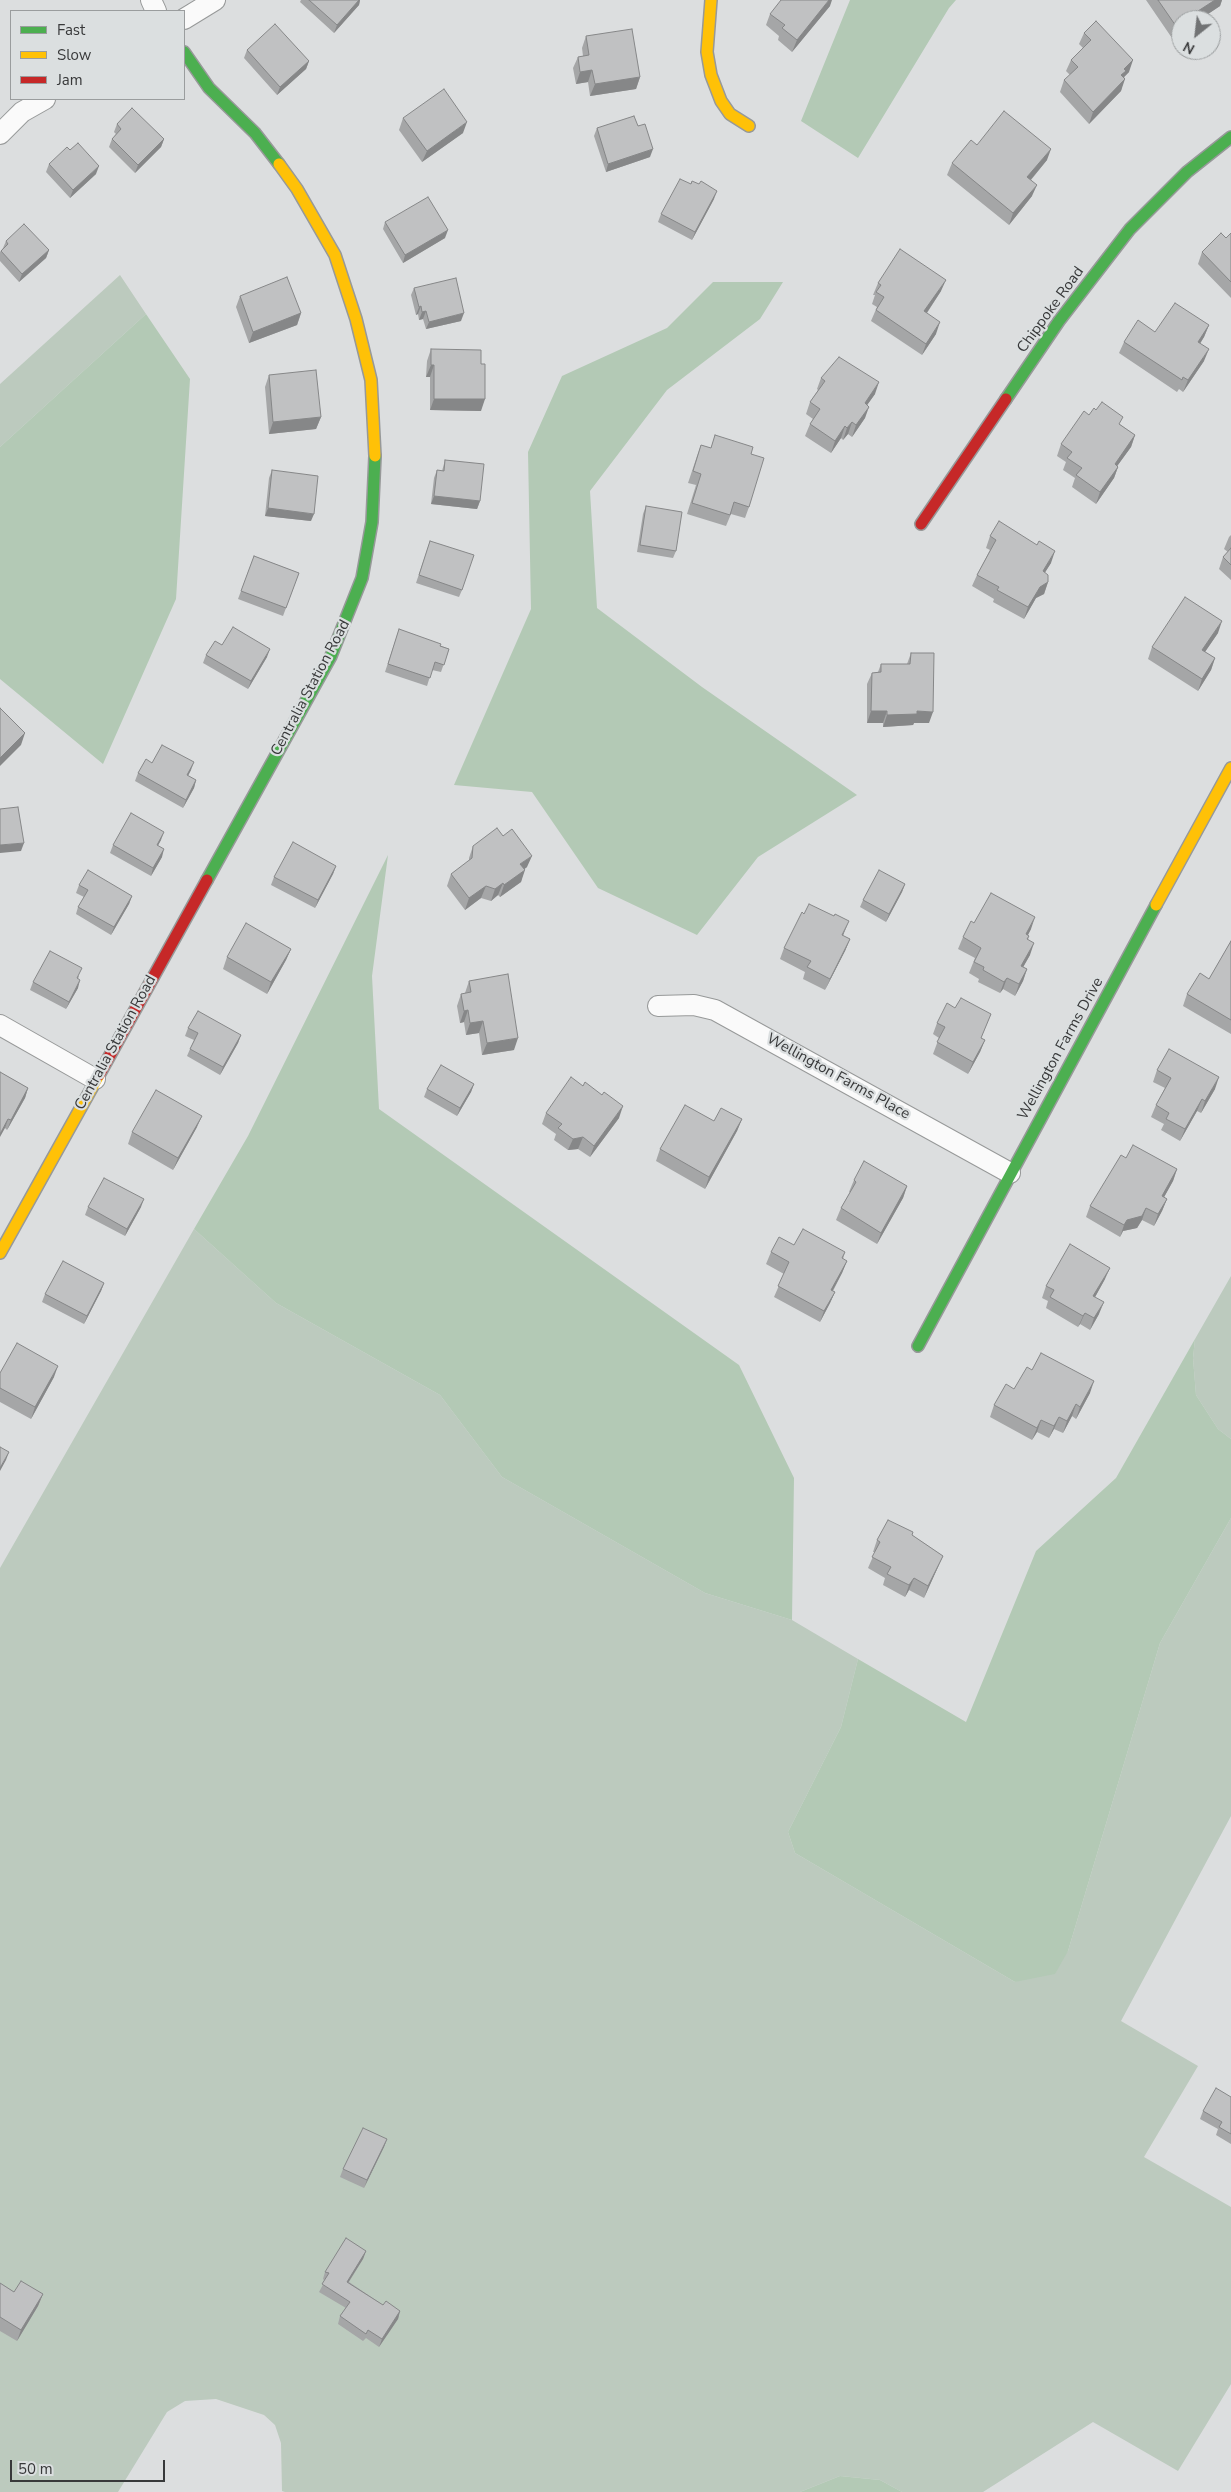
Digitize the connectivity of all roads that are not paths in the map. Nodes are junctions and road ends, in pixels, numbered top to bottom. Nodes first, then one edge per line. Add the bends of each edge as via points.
1 (216, 0) edge
2 (711, 0) edge
3 (185, 18) edge
4 (185, 53) edge
5 (43, 100) edge
6 (749, 126) dead end
7 (0, 134) edge
8 (1231, 137) edge
9 (921, 524) dead end
10 (1231, 768) edge
11 (658, 1006) dead end
12 (0, 1025) edge
13 (95, 1079) junction
14 (1010, 1172) junction
15 (0, 1253) edge
16 (918, 1346) dead end

1 - 3 street
2 - 6 street via 707,52 711,76 730,114
4 - 13 street, Centralia Station Road via 209,88 255,133 297,189 335,255 371,380 376,468 372,522 362,578 331,656
5 - 7 street via 22,112
8 - 9 street, Chippoke Road via 1187,172 1130,229 1060,321
10 - 14 street, Wellington Farms Drive
11 - 14 street, Wellington Farms Place via 694,1005 715,1010
12 - 13 street
13 - 15 street, Centralia Station Road
14 - 16 street, Wellington Farms Drive

